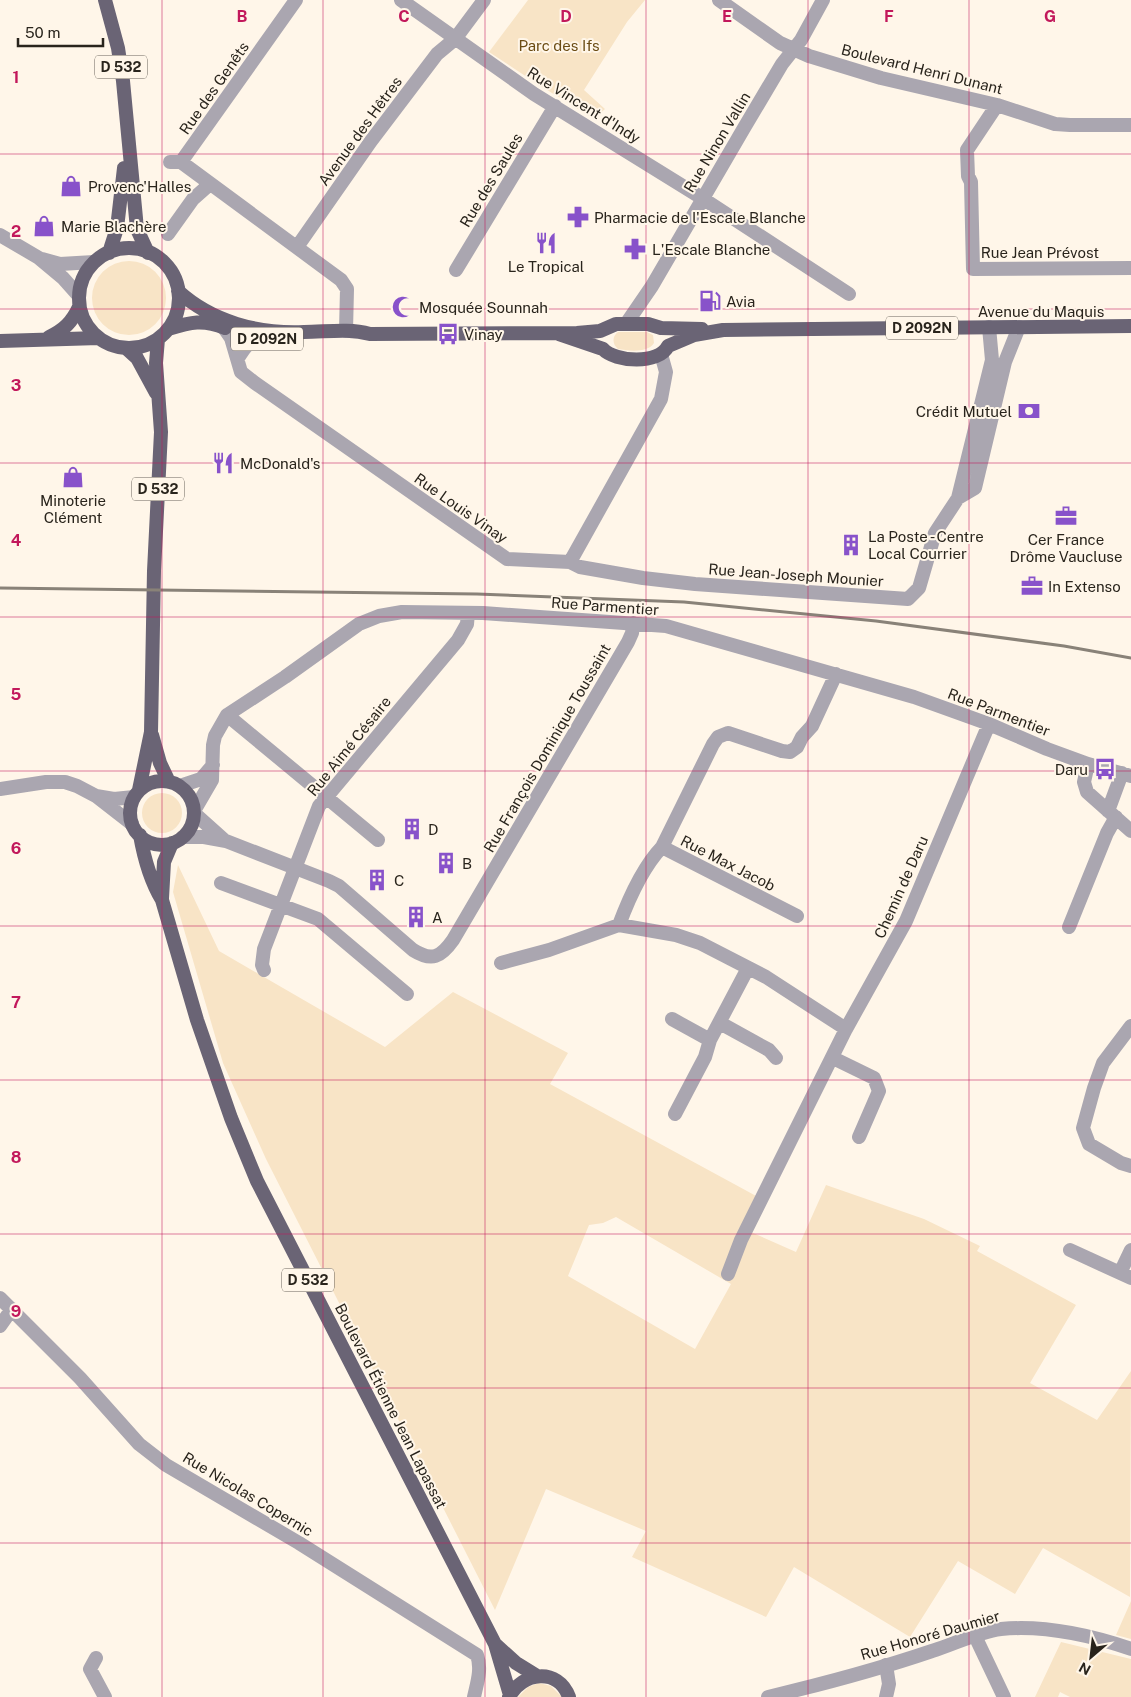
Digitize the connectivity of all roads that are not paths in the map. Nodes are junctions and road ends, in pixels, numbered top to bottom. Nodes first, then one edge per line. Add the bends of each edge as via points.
1 (105, 0) edge
2 (296, 0) edge
3 (401, 0) edge
4 (484, 0) edge
5 (719, 0) edge
6 (823, 0) edge
7 (455, 39) junction
8 (793, 50) junction
9 (997, 105) junction
10 (555, 106) junction
11 (1131, 125) edge
12 (127, 135) junction
13 (210, 184) junction
14 (702, 198) junction
15 (168, 234) dead end
16 (0, 235) edge
17 (297, 248) junction
18 (109, 253) junction
19 (148, 253) junction
20 (39, 258) junction
21 (94, 262) junction
22 (1131, 268) edge
23 (456, 270) dead end
24 (178, 291) junction
25 (849, 294) dead end
26 (79, 301) junction
27 (641, 301) junction
28 (626, 324) junction
29 (1128, 325) edge
30 (654, 326) junction
31 (989, 327) junction
32 (1019, 327) junction
33 (224, 328) junction
34 (604, 330) junction
35 (723, 330) junction
36 (346, 331) junction
37 (163, 334) junction
38 (370, 334) junction
39 (559, 334) junction
40 (99, 338) junction
41 (258, 338) junction
42 (45, 339) junction
43 (0, 341) edge
44 (126, 348) junction
45 (603, 349) junction
46 (665, 350) junction
47 (238, 358) junction
48 (998, 361) junction
49 (160, 401) junction
50 (570, 562) junction
51 (468, 613) junction
52 (633, 623) junction
53 (836, 674) junction
54 (227, 715) junction
55 (990, 724) junction
56 (151, 732) junction
57 (1088, 764) junction
58 (213, 765) junction
59 (1126, 775) edge
60 (174, 784) junction
61 (0, 789) edge
62 (137, 794) junction
63 (96, 796) junction
64 (326, 797) junction
65 (194, 812) junction
66 (1112, 814) junction
67 (136, 829) junction
68 (1131, 831) edge
69 (177, 840) junction
70 (378, 840) dead end
71 (226, 842) junction
72 (662, 847) junction
73 (296, 868) junction
74 (221, 883) dead end
75 (162, 900) junction
76 (281, 905) junction
77 (797, 916) dead end
78 (619, 925) junction
79 (1069, 927) dead end
80 (501, 963) dead end
81 (748, 968) junction
82 (264, 970) dead end
83 (408, 994) dead end
84 (672, 1018) dead end
85 (720, 1023) junction
86 (1131, 1026) edge
87 (846, 1029) junction
88 (710, 1040) junction
89 (776, 1058) dead end
90 (833, 1058) junction
91 (675, 1114) dead end
92 (859, 1137) dead end
93 (1131, 1166) edge
94 (1070, 1250) dead end
95 (1131, 1250) edge
96 (728, 1274) dead end
97 (1126, 1275) edge
98 (0, 1298) edge
99 (12, 1309) junction
100 (0, 1326) edge
101 (975, 1636) junction
102 (495, 1644) junction
103 (1131, 1650) edge
104 (96, 1658) dead end
105 (886, 1665) junction
106 (537, 1676) junction
107 (509, 1696) edge
108 (570, 1696) edge
109 (105, 1697) edge
110 (474, 1697) edge
111 (768, 1697) edge
112 (886, 1697) edge
113 (1004, 1697) edge

1 - 12 main road, D 532 via 118,48
2 - 13 street, Rue des Genêts via 175,162
3 - 7 street, Rue Vincent d'Indy
4 - 7 street, Avenue des Hêtres
5 - 8 street, Boulevard Henri Dunant
6 - 8 street, Rue Ninon Vallin
7 - 10 street, Rue Vincent d'Indy
7 - 17 street, Avenue des Hêtres via 437,54 371,141
8 - 9 street, Boulevard Henri Dunant via 881,78
8 - 14 street, Rue Ninon Vallin
9 - 11 street, Boulevard Henri Dunant via 1055,124
9 - 22 street, Rue Jean Prévost via 967,150 973,269
10 - 14 street, Rue Vincent d'Indy
10 - 23 street, Rue des Saules
12 - 18 main road, D 532 via 117,228
12 - 19 main road, D 532 via 137,229
13 - 15 street via 193,198
13 - 17 street
14 - 25 street, Rue Vincent d'Indy
14 - 27 street, Rue Ninon Vallin
16 - 20 street
17 - 36 street via 341,280 346,289
18 - 19 main road via 135,249
18 - 21 main road
19 - 24 main road via 162,260
20 - 21 street via 60,264
20 - 26 street via 63,278
21 - 26 main road via 81,284
24 - 36 main road, Avenue du Maquis / D 2092N via 219,318 258,330 300,333
24 - 37 main road via 177,311
26 - 40 main road via 83,319
26 - 42 main road via 69,324
27 - 28 street, Rue Ninon Vallin
27 - 30 street via 641,310
28 - 30 main road, Avenue du Maquis
28 - 34 main road, Avenue du Maquis via 616,324
29 - 32 main road, Avenue du Maquis / D 2092N
30 - 35 main road, Avenue du Maquis / D 2092N
30 - 46 main road via 668,338
31 - 32 main road, Avenue du Maquis / D 2092N
31 - 35 main road, Avenue du Maquis / D 2092N
31 - 48 street, Rue Jean-Joseph Mounier
32 - 48 street, Rue Jean-Joseph Mounier
33 - 37 main road, Avenue du Maquis / D 2092N via 193,322
33 - 41 main road, Avenue du Maquis / D 2092N
33 - 47 street, Rue Louis Vinay
34 - 39 main road, Avenue du Maquis / D 2092N
34 - 45 main road via 600,343
35 - 46 main road, Avenue du Maquis / D 2092N via 694,335
36 - 38 main road, Avenue du Maquis / D 2092N
37 - 44 main road via 143,346
37 - 49 main road, D 532 via 156,363
38 - 39 main road, Avenue du Maquis / D 2092N
38 - 41 main road, Avenue du Maquis / D 2092N via 358,339
39 - 45 main road, Avenue du Maquis / D 2092N
40 - 42 main road
40 - 44 main road
41 - 47 street via 248,344
42 - 43 main road
44 - 49 main road, D 532 via 137,358
45 - 46 main road, Avenue du Maquis via 617,358 650,358
46 - 50 street via 666,372 661,400
47 - 50 street, Rue Louis Vinay via 241,372 255,383 507,559
48 - 50 street, Rue Jean-Joseph Mounier via 958,498 935,533 919,588 908,598 695,584 580,567
49 - 56 main road, D 532
51 - 52 street, Rue Parmentier
51 - 54 street, Rue Parmentier via 402,612 359,624
51 - 64 street, Rue Aimé Césaire via 467,624 458,640
52 - 53 street, Rue Parmentier via 666,626
52 - 73 street, Rue François Dominique Toussaint via 628,642 442,954 421,955 339,886
53 - 55 street, Rue Parmentier
53 - 72 street, Rue Max Jacob via 812,726 790,752 728,734 718,737
54 - 58 street, Rue Parmentier via 214,736
54 - 64 street
55 - 57 street, Rue Parmentier
55 - 87 street, Chemin de Daru via 906,921
56 - 60 main road, D 532 via 160,763
56 - 62 main road, D 532
57 - 59 street, Rue Parmentier
57 - 66 street via 1084,782 1087,792
58 - 60 street via 201,779
58 - 65 street, Rue Parmentier via 212,780
59 - 66 street
60 - 62 main road via 153,782
60 - 65 main road via 187,793
61 - 63 street via 65,782
62 - 63 street via 114,799
62 - 67 main road via 130,815
63 - 67 street
64 - 70 street
64 - 73 street, Rue Aimé Césaire via 319,806
65 - 69 main road via 191,826
65 - 71 street
66 - 68 street
66 - 79 street
67 - 69 main road via 155,844
67 - 75 main road, Boulevard Étienne Jean Lapassat / D 532 via 155,889
69 - 71 street via 204,837
69 - 75 main road, Boulevard Étienne Jean Lapassat / D 532 via 164,862
71 - 73 street, Rue François Dominique Toussaint
72 - 77 street, Rue Max Jacob
72 - 78 street via 651,859
73 - 76 street, Rue Aimé Césaire
74 - 76 street
75 - 102 main road, Boulevard Étienne Jean Lapassat / D 532 via 230,1118 257,1181
76 - 82 street, Rue Aimé Césaire via 264,949
76 - 83 street via 318,919
78 - 80 street
78 - 81 street via 676,935 700,943
81 - 85 street
81 - 87 street
84 - 88 street
85 - 88 street
85 - 89 street via 769,1050
86 - 93 street via 1103,1063 1083,1128 1089,1144 1121,1164
87 - 90 street, Chemin de Daru
88 - 91 street via 705,1057
90 - 92 street via 874,1078 879,1091
90 - 96 street, Chemin de Daru via 741,1240
94 - 97 street
95 - 97 street
98 - 99 street, Rue Nicolas Copernic
99 - 100 street
99 - 110 street, Rue Nicolas Copernic via 139,1444 166,1465 299,1543 477,1655 480,1663
101 - 103 street, Rue Honoré Daumier via 1024,1628 1102,1640
101 - 105 street, Rue Honoré Daumier
101 - 113 street
102 - 106 main road, Boulevard Étienne Jean Lapassat / D 532
102 - 107 main road, Boulevard Étienne Jean Lapassat / D 532
104 - 109 street via 90,1669
105 - 111 street, Rue Honoré Daumier
105 - 112 street via 889,1684
106 - 107 main road via 516,1685
106 - 108 main road, Boulevard Étienne Jean Lapassat via 555,1680

